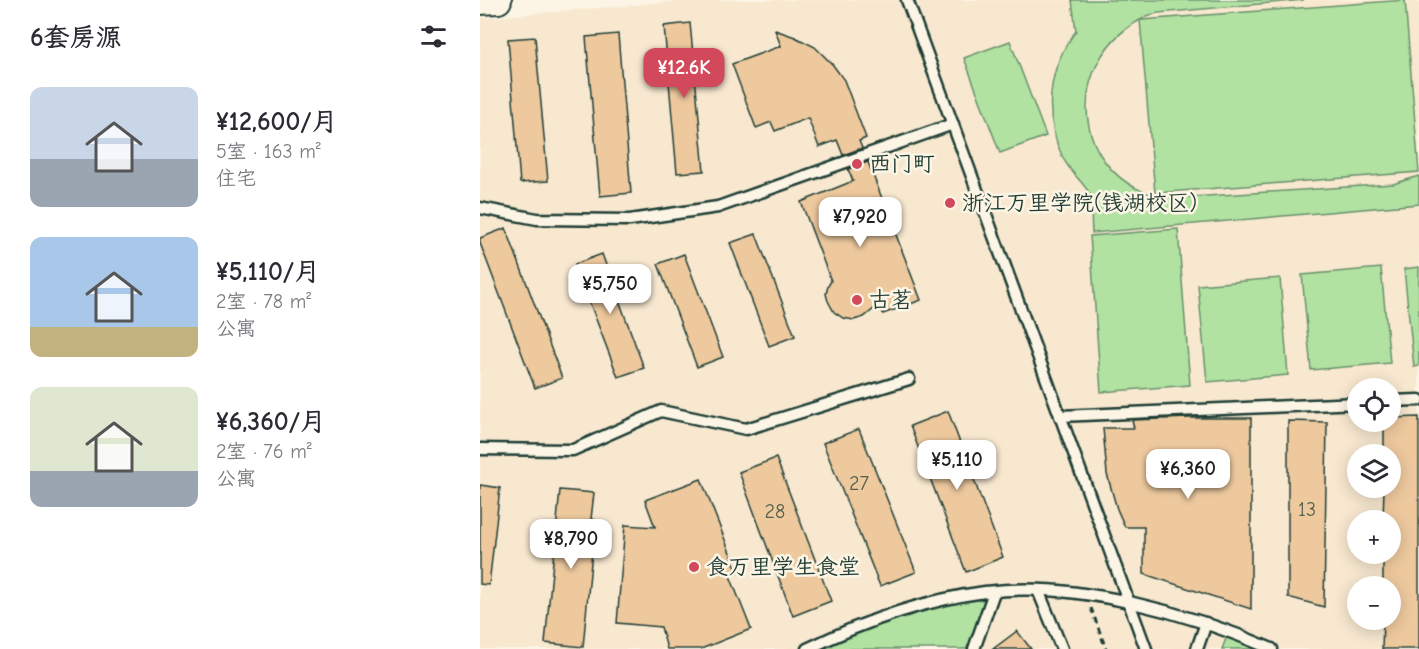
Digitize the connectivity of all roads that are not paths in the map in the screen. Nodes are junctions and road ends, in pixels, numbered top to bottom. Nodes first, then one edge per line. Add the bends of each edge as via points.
1 (498, 0) edge
2 (907, 0) edge
3 (480, 2) edge
4 (952, 124) junction
5 (480, 208) edge
6 (909, 379) dead end
7 (1419, 400) edge
8 (1401, 401) edge
9 (1347, 403) edge
10 (1060, 416) junction
11 (480, 449) edge
12 (1038, 590) junction
13 (994, 592) junction
14 (1129, 602) junction
15 (1206, 623) junction
16 (807, 649) edge
17 (975, 649) edge
18 (1062, 649) edge
19 (1146, 649) edge
20 (1197, 649) edge
21 (1272, 649) edge

1 - 3 street
2 - 4 lane
4 - 5 lane via 718,207 630,220 537,219
4 - 10 lane
6 - 11 lane via 746,429 660,411 573,450
7 - 8 lane
9 - 10 lane
10 - 14 lane
12 - 13 lane
12 - 14 lane
12 - 18 lane
13 - 16 lane via 870,621
13 - 17 lane
14 - 15 lane
14 - 19 lane
15 - 20 lane
15 - 21 lane

